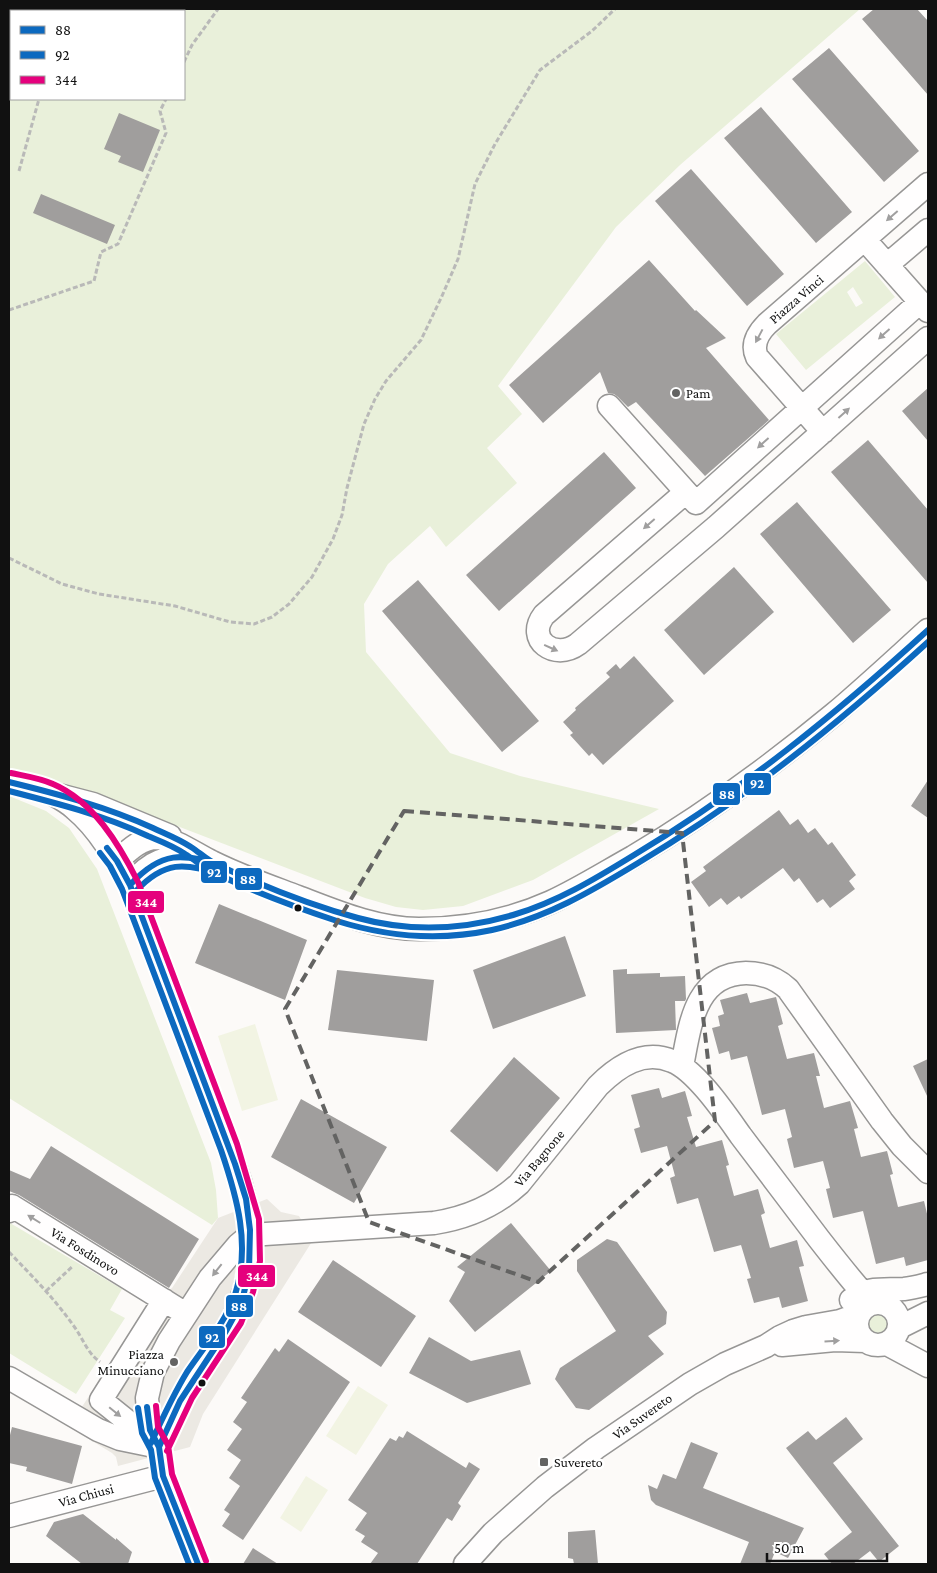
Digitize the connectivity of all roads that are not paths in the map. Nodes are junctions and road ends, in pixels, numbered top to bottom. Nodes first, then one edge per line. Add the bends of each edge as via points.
1 (928, 184) edge
2 (928, 230) edge
3 (865, 240) junction
4 (887, 265) junction
5 (924, 306) edge
6 (928, 338) edge
7 (609, 406) dead end
8 (801, 408) junction
9 (823, 432) junction
10 (691, 498) junction
11 (716, 526) junction
12 (928, 630) edge
13 (9, 782) edge
14 (49, 792) junction
15 (117, 861) junction
16 (213, 863) junction
17 (130, 885) junction
18 (682, 1066) junction
19 (928, 1172) edge
20 (9, 1211) edge
21 (250, 1235) junction
22 (928, 1284) edge
23 (862, 1292) junction
24 (164, 1300) junction
25 (928, 1300) edge
26 (886, 1304) junction
27 (928, 1313) edge
28 (186, 1314) junction
29 (859, 1314) junction
30 (884, 1338) junction
31 (766, 1346) junction
32 (928, 1354) edge
33 (928, 1366) edge
34 (153, 1372) junction
35 (9, 1378) edge
36 (184, 1394) junction
37 (159, 1447) junction
38 (163, 1476) junction
39 (9, 1516) edge
40 (198, 1564) edge
41 (464, 1564) edge

1 -> 3 street, Piazza Vinci
2 - 4 street
3 - 4 street
3 -> 8 street, Piazza Vinci via 767,324 756,338 756,357
4 - 5 street
5 -> 8 street
9 -> 6 street
7 - 10 street
8 - 9 street, Piazza Vinci
8 -> 10 street
9 - 11 street
10 - 11 street
10 -> 11 street via 544,615 538,624 538,636 544,644 558,651 574,648
12 - 16 street via 836,713 745,783 644,850 557,899 529,910 471,925 436,929 400,928 334,910
13 - 14 street
14 - 15 street via 75,809 96,831
14 - 16 street via 93,804 157,830
15 - 16 street via 142,842 156,838 177,844
15 - 17 street
16 - 17 street via 168,858 145,869
17 - 21 street via 229,1147 250,1219
18 - 19 street via 703,993 718,980 738,974 769,976 788,989 882,1121
18 - 21 street, Via Bagnone via 661,1058 643,1058 624,1064 591,1094 524,1179 484,1209 434,1223
18 - 23 street, Via Bagnone via 721,1109
24 -> 20 street, Via Fosdinovo via 12,1206
21 -> 28 street via 219,1266
21 - 36 street via 250,1267 238,1310
22 - 23 street via 908,1289 881,1288
23 - 31 street via 844,1306 808,1312 794,1318
24 - 28 street
24 -> 37 street via 101,1400
25 - 26 street
26 - 29 street via 869,1305
26 - 30 street via 897,1314
27 - 30 street, Via Suvereto
28 - 34 street
29 - 30 street via 857,1328
29 - 31 street, Via Suvereto via 793,1331
31 -> 30 street, Via Suvereto
30 - 32 street
30 - 33 street
31 - 41 street, Via Suvereto via 707,1373 596,1448 493,1533
34 - 36 street via 168,1386
34 - 37 street via 147,1409 150,1430
35 - 37 street via 83,1422 120,1438
36 - 37 street
37 - 38 street
38 - 39 street, Via Chiusi
38 - 40 street

